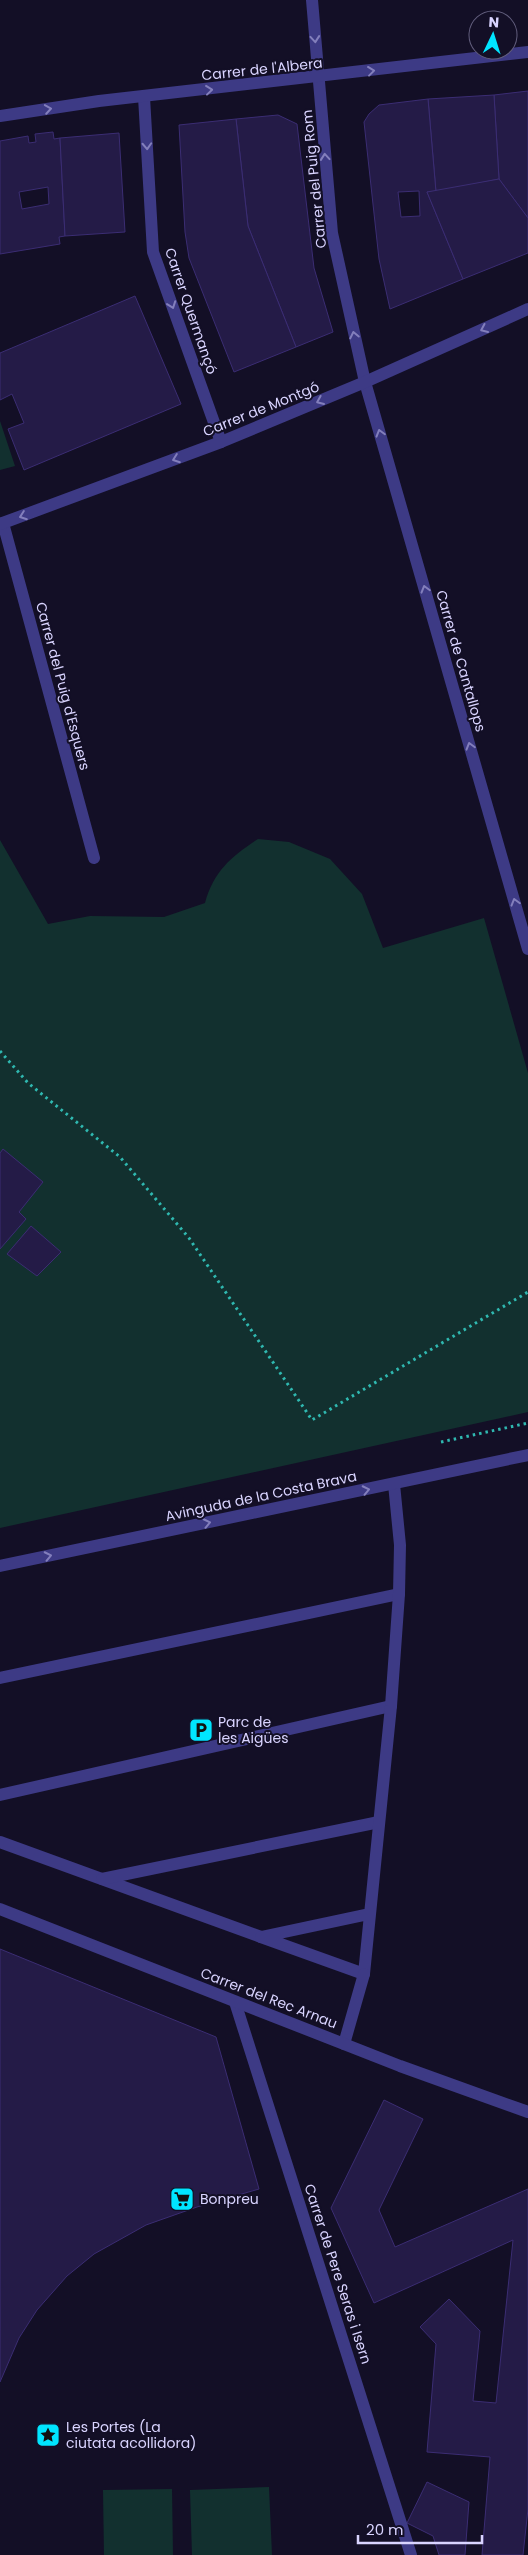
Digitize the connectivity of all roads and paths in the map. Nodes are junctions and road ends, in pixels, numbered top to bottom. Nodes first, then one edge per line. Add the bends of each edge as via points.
1 (312, 0) edge
2 (528, 52) edge
3 (319, 78) junction
4 (144, 97) junction
5 (0, 116) edge
6 (528, 309) edge
7 (365, 382) junction
8 (221, 442) junction
9 (2, 524) edge
10 (94, 858) dead end
11 (528, 948) edge
12 (0, 1051) edge
13 (528, 1292) edge
14 (528, 1455) edge
15 (394, 1484) junction
16 (0, 1566) edge
17 (398, 1594) junction
18 (0, 1678) edge
19 (391, 1706) junction
20 (0, 1795) edge
21 (379, 1822) junction
22 (0, 1842) edge
23 (102, 1879) junction
24 (0, 1909) edge
25 (369, 1914) junction
26 (261, 1937) junction
27 (364, 1974) junction
28 (235, 2002) junction
29 (344, 2044) junction
30 (528, 2112) edge
31 (412, 2555) edge

1 -> 3 street, Carrer del Puig Rom
3 -> 2 street, Carrer de l'Albera
4 -> 3 street, Carrer de l'Albera
7 -> 3 street, Carrer del Puig Rom via 332,233
5 -> 4 street, Carrer de l'Albera
4 -> 8 street, Carrer Quermançó via 153,252
6 -> 7 street, Carrer de Montgó
7 -> 8 street, Carrer de Montgó
11 -> 7 street, Carrer de Cantallops
8 -> 9 street, Carrer de Montgó
9 - 10 street, Carrer del Puig d'Esquers
12 - 13 path via 28,1083 120,1157 189,1238 312,1420
14 - 15 street, Avinguda de la Costa Brava
16 -> 15 street, Avinguda de la Costa Brava
15 - 17 street via 400,1545
17 - 18 street
17 - 19 street
19 - 20 street
19 - 21 street
21 - 23 street
21 - 25 street
22 - 23 street
23 - 26 street
24 - 28 street, Carrer del Rec Arnau
25 - 26 street
25 - 27 street
26 - 27 street
27 - 29 street
28 - 29 street, Carrer del Rec Arnau
28 - 31 street, Carrer de Pere Seras i Isern
29 - 30 street, Carrer del Rec Arnau

